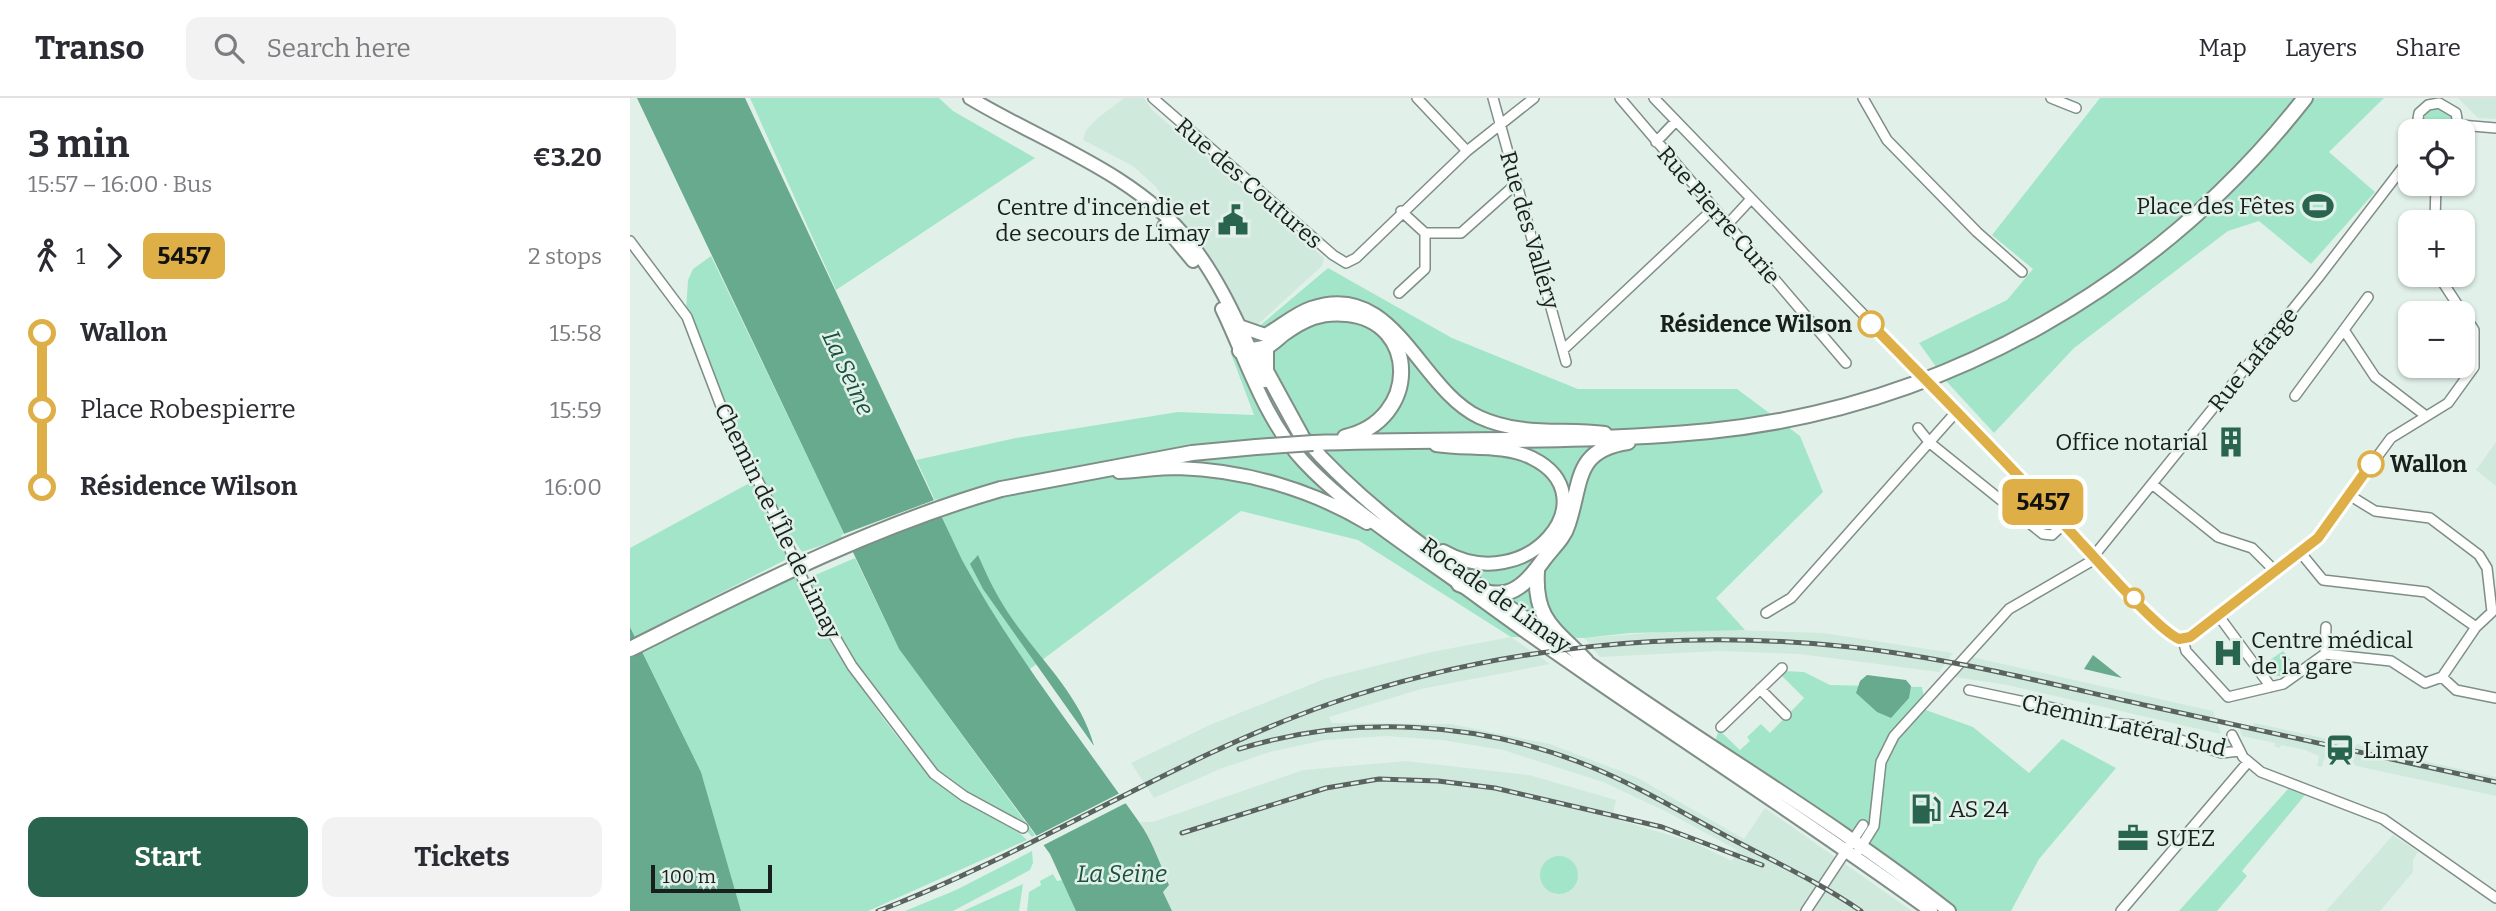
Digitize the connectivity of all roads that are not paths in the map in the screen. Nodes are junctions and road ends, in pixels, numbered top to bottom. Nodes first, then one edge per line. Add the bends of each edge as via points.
1 (970, 98) edge
2 (1153, 98) edge
3 (1417, 98) edge
4 (1493, 98) edge
5 (1534, 98) edge
6 (1620, 98) edge
7 (1654, 98) edge
8 (1863, 98) edge
9 (2051, 98) edge
10 (2305, 98) edge
11 (2440, 100) edge
12 (2076, 108) dead end
13 (2418, 119) edge
14 (2457, 119) edge
15 (1676, 121) junction
16 (1501, 127) junction
17 (2475, 128) edge
18 (2496, 128) edge
19 (1656, 142) junction
20 (1467, 152) junction
21 (2398, 173) edge
22 (1517, 183) junction
23 (1134, 192) junction
24 (1751, 200) junction
25 (1713, 209) junction
26 (1401, 211) junction
27 (1727, 225) junction
28 (1424, 233) junction
29 (630, 241) edge
30 (2022, 272) dead end
31 (2446, 287) edge
32 (1399, 293) dead end
33 (2368, 297) dead end
34 (1239, 326) junction
35 (2344, 330) junction
36 (1266, 341) junction
37 (1564, 349) junction
38 (1245, 351) junction
39 (1566, 362) dead end
40 (1846, 363) dead end
41 (1918, 371) dead end
42 (1936, 390) dead end
43 (2295, 396) dead end
44 (1957, 411) junction
45 (2426, 416) junction
46 (1918, 428) dead end
47 (1677, 434) junction
48 (1619, 435) junction
49 (1311, 440) junction
50 (1416, 443) junction
51 (1930, 443) junction
52 (1071, 474) junction
53 (2152, 484) junction
54 (2349, 495) junction
55 (1389, 518) junction
56 (2064, 524) junction
57 (2300, 552) junction
58 (2095, 559) junction
59 (1436, 566) junction
60 (1536, 570) junction
61 (2275, 571) junction
62 (1459, 584) junction
63 (1495, 596) junction
64 (2494, 612) edge
65 (1766, 613) dead end
66 (2218, 615) junction
67 (2326, 627) dead end
68 (2476, 627) junction
69 (2183, 639) junction
70 (630, 649) edge
71 (2325, 654) junction
72 (1586, 661) junction
73 (1782, 668) dead end
74 (2442, 677) junction
75 (2271, 687) junction
76 (1760, 689) junction
77 (1969, 690) dead end
78 (2496, 698) edge
79 (1786, 715) dead end
80 (1721, 727) dead end
81 (2232, 735) dead end
82 (2239, 751) junction
83 (2248, 762) junction
84 (1874, 818) junction
85 (1863, 825) junction
86 (1023, 828) dead end
87 (1838, 832) junction
88 (1854, 849) junction
89 (2496, 898) edge
90 (1806, 911) edge
91 (1931, 911) edge
92 (1949, 911) edge
93 (2121, 911) edge

1 - 23 main road, Rocade de Limay via 1105,171
2 - 26 street, Rue des Coutures via 1333,255 1348,262
3 - 20 street
4 - 16 street, Rue des Valléry
5 - 16 street
6 - 19 street, Rue Pierre Curie
7 - 15 street
8 - 30 street via 1886,140
9 - 12 street
10 - 47 main road via 2266,148 2200,214 2120,277 2034,332 1949,372 1832,410
11 - 13 street via 2428,105
11 - 14 street
15 - 19 street
15 - 24 street
16 - 20 street
16 - 22 street, Rue des Valléry
17 - 18 street
19 - 25 street, Rue Pierre Curie
20 - 26 street
21 - 53 street, Rue Lafarge
22 - 28 street via 1461,233
22 - 37 street, Rue des Valléry
23 - 34 main road, Rocade de Limay via 1187,238
23 - 38 main road, Rocade de Limay via 1208,280
24 - 27 street
24 - 41 street
25 - 27 street, Rue Pierre Curie
25 - 37 street
26 - 28 street
27 - 40 street, Rue Pierre Curie
28 - 32 street via 1425,269
29 - 86 street, Chemin de l'Île de Limay via 687,317 727,422 808,591 852,666 934,774
31 - 45 street via 2474,330 2474,367 2448,403
33 - 35 street
34 - 36 main road
34 - 38 main road, Rocade de Limay
35 - 43 street
35 - 45 street via 2375,377
36 - 38 main road
36 - 48 main road via 1307,309 1326,304 1358,307 1384,320 1446,394 1478,416 1512,429
36 - 49 main road via 1266,371
36 - 49 main road via 1313,315 1330,313 1367,318 1392,342 1401,379 1394,405 1382,420 1362,433
37 - 39 street, Rue des Valléry
38 - 49 main road, Rocade de Limay via 1271,392
38 - 59 main road, Rocade de Limay via 1286,437 1304,461
42 - 44 street
44 - 51 street
44 - 56 street
45 - 54 street via 2391,438
46 - 51 street
47 - 48 main road
47 - 60 main road via 1612,444 1590,458 1580,473 1564,534
48 - 50 main road
49 - 50 main road
49 - 52 main road, bridge via 1192,453
49 - 55 main road, Rocade de Limay via 1348,484
50 - 55 main road via 1494,449 1532,458 1547,469 1559,488 1559,522 1535,551 1500,562 1480,562 1456,558
51 - 56 street via 2043,534 2052,534
51 - 65 street via 1791,598
52 - 59 main road via 1178,468 1270,482 1337,506
52 - 70 main road, bridge via 1001,489 847,542
53 - 58 street, Rue Lafarge
53 - 61 street via 2218,537 2252,548
54 - 57 street via 2321,535
54 - 64 street via 2375,511 2430,519 2479,555 2487,568
55 - 63 main road, Rocade de Limay
56 - 58 street
57 - 61 street
57 - 68 street via 2323,580 2426,592
58 - 69 street via 2165,629
58 - 84 street via 2009,609 1895,736 1881,762
59 - 62 main road, Rocade de Limay
60 - 63 main road via 1518,589
60 - 72 main road via 1539,610
61 - 66 street
62 - 63 main road
62 - 88 main road, Rocade de Limay via 1685,743
63 - 72 main road, Rocade de Limay
64 - 68 street
66 - 69 street
66 - 75 street
67 - 71 street
68 - 74 street
69 - 75 street via 2186,651 2222,694 2232,698
71 - 74 street via 2391,661 2425,683
71 - 75 street via 2293,678
72 - 87 main road, Rocade de Limay
73 - 76 street
74 - 78 street via 2456,690
76 - 79 street
76 - 80 street
77 - 82 street, Chemin Latéral Sud via 2100,722 2133,725 2221,753
81 - 82 street
82 - 83 street
83 - 89 street via 2269,776 2383,819
83 - 93 street
84 - 85 street
84 - 88 street via 1874,826
85 - 87 street
85 - 88 street
87 - 88 main road, Rocade de Limay
88 - 90 street
88 - 91 main road, Rocade de Limay
88 - 92 main road, Rocade de Limay

